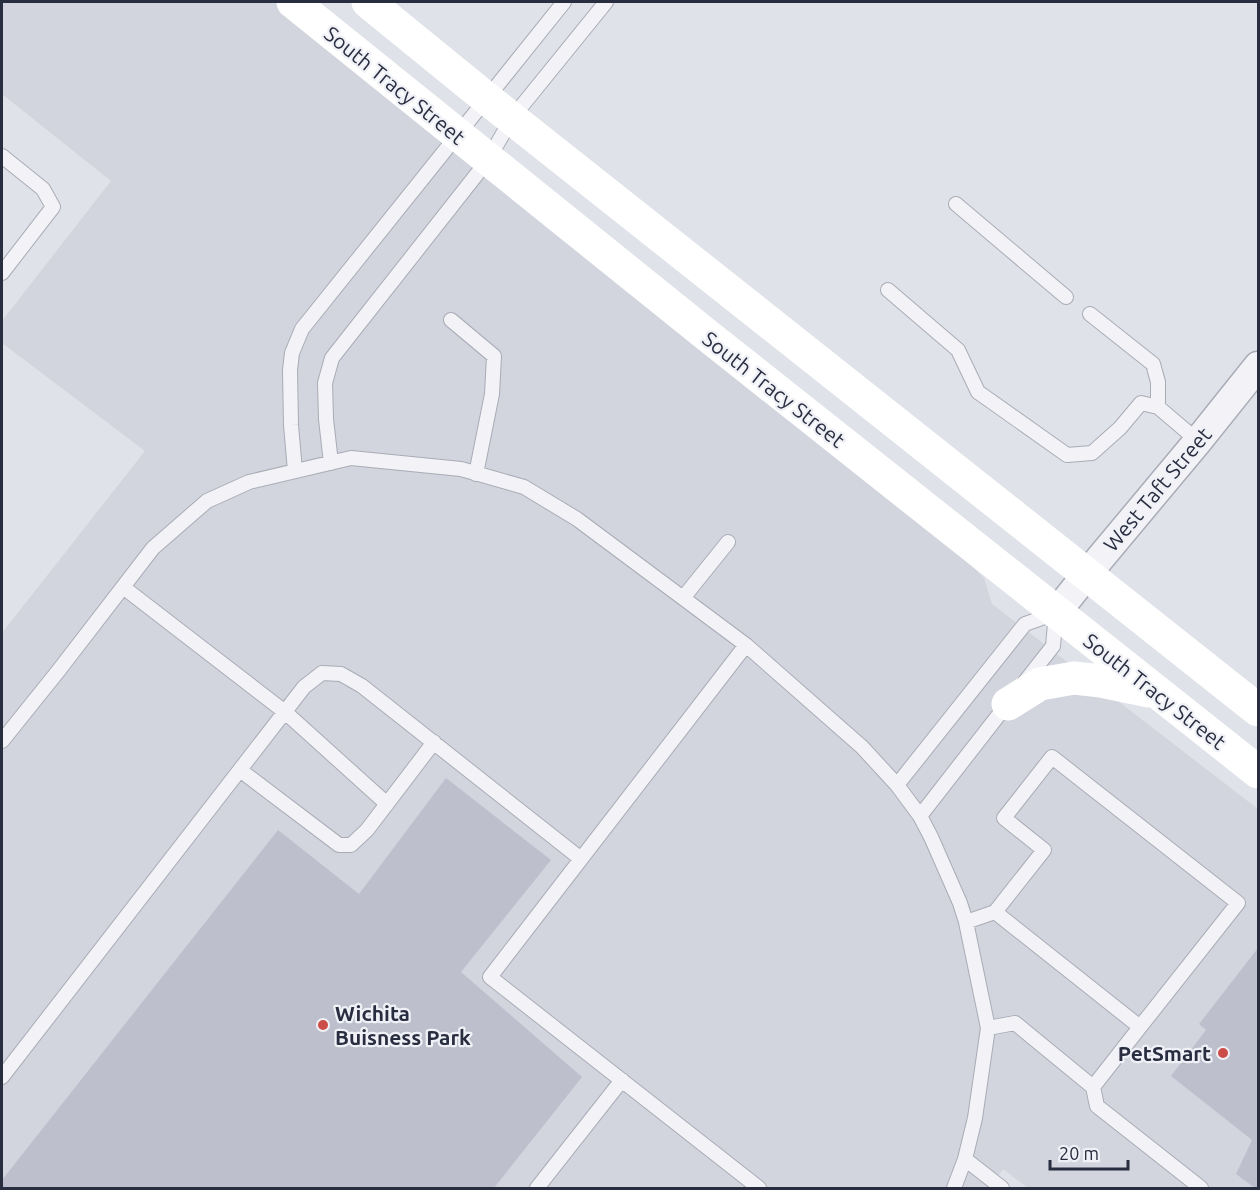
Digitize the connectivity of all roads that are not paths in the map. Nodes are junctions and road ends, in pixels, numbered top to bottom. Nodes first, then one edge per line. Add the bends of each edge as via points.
1 (293, 2) edge
2 (368, 2) edge
3 (564, 2) edge
4 (606, 2) edge
5 (486, 99) junction
6 (512, 118) junction
7 (457, 135) junction
8 (2, 156) edge
9 (488, 160) junction
10 (956, 204) dead end
11 (2, 273) edge
12 (888, 290) dead end
13 (1066, 297) dead end
14 (1090, 314) dead end
15 (451, 320) dead end
16 (1258, 366) edge
17 (1158, 407) junction
18 (1198, 441) junction
19 (331, 463) junction
20 (295, 471) junction
21 (476, 474) junction
22 (728, 542) dead end
23 (1087, 574) junction
24 (123, 587) junction
25 (683, 598) junction
26 (1056, 613) junction
27 (746, 645) junction
28 (1157, 693) junction
29 (1008, 704) junction
30 (1258, 710) edge
31 (285, 712) junction
32 (2, 741) edge
33 (434, 742) junction
34 (240, 770) junction
35 (1258, 772) edge
36 (897, 785) junction
37 (387, 804) junction
38 (920, 816) junction
39 (581, 858) junction
40 (995, 912) junction
41 (966, 922) junction
42 (1140, 1027) junction
43 (988, 1028) junction
44 (2, 1077) edge
45 (622, 1080) junction
46 (1093, 1087) junction
47 (965, 1159) junction
48 (537, 1188) edge
49 (759, 1188) edge
50 (954, 1188) edge
51 (1002, 1188) edge
52 (1200, 1188) edge

1 - 7 street, South Tracy Street
2 - 5 street
3 - 5 lane
4 - 6 lane
5 - 6 street
5 - 7 lane
6 - 9 lane
6 - 23 street
7 - 9 street, South Tracy Street
7 - 20 lane via 302,329 290,370
8 - 11 lane via 43,189 53,207
9 - 19 lane via 332,358 325,384
9 - 26 street, South Tracy Street
10 - 13 lane
12 - 17 lane via 958,350 978,392 1067,455 1092,453 1141,403
14 - 17 lane via 1153,364
15 - 21 lane via 494,356 492,394
16 - 18 street, West Taft Street
17 - 18 lane
18 - 23 street, West Taft Street
19 - 20 lane
19 - 21 lane via 351,458 461,469
20 - 24 lane via 249,482 207,501 153,548
21 - 25 lane via 533,492 577,519
22 - 25 lane
23 - 26 street, West Taft Street
23 - 30 street
24 - 31 lane
24 - 32 lane
25 - 27 lane
26 - 28 street, South Tracy Street
26 - 29 lane via 1053,646
26 - 36 lane via 1025,624
27 - 36 lane via 862,747
27 - 39 lane
28 - 29 street via 1074,678 1040,684
28 - 35 street, South Tracy Street
29 - 38 lane
31 - 33 lane via 304,687 322,673 341,674 363,686
31 - 34 lane
31 - 37 lane
33 - 37 lane
33 - 39 lane
34 - 37 lane via 339,845 351,845
34 - 44 lane
36 - 38 lane
38 - 41 lane
39 - 45 lane via 490,977
40 - 41 lane
40 - 42 lane
40 - 42 lane via 1044,850 1004,818 1052,757 1238,903
41 - 43 lane
42 - 46 lane
43 - 46 lane via 1015,1023
43 - 47 lane
45 - 48 lane
45 - 49 lane
46 - 52 lane via 1097,1106
47 - 50 lane
47 - 51 lane

